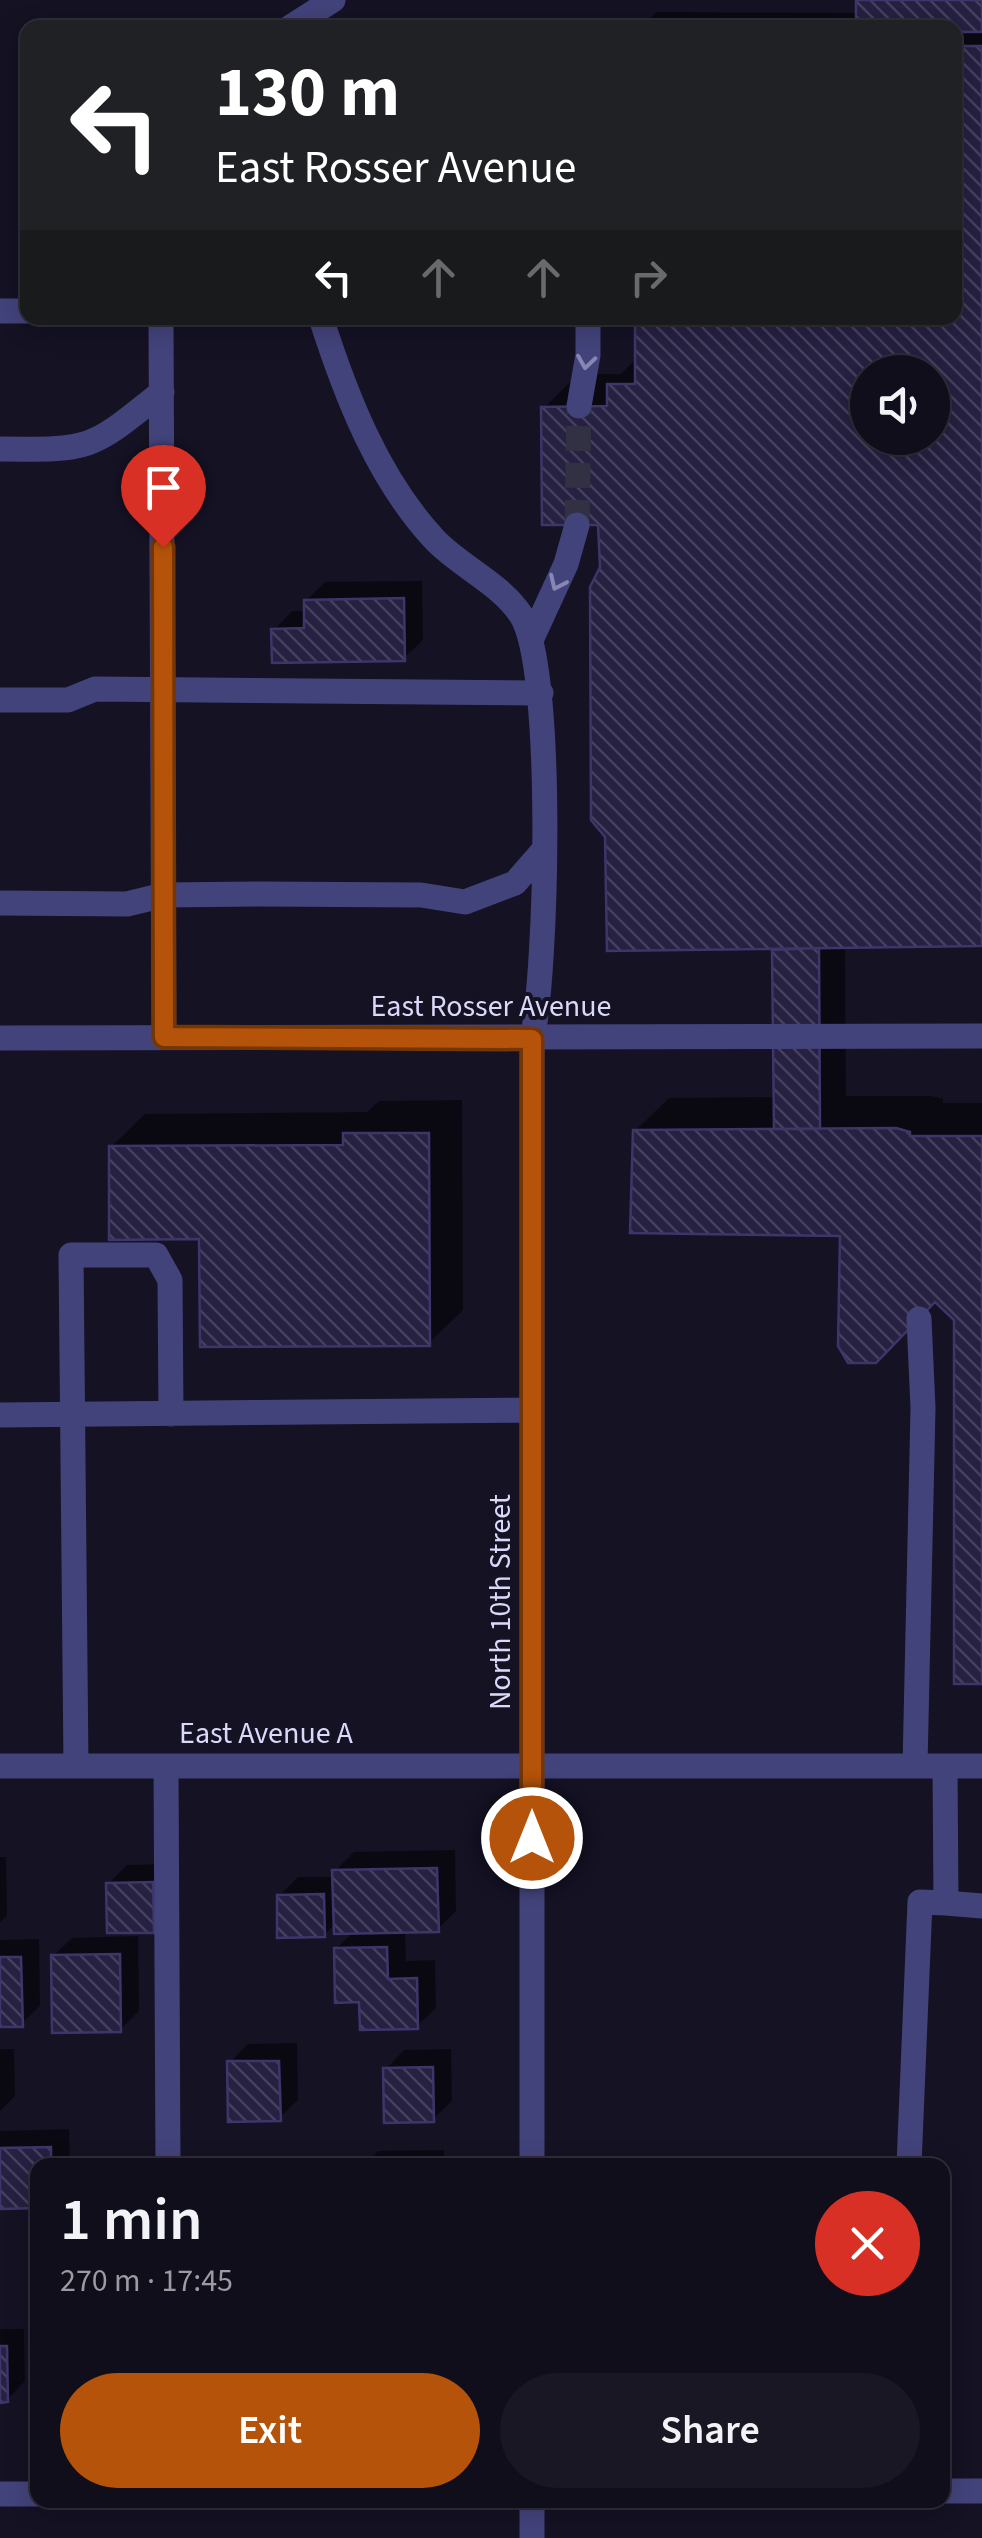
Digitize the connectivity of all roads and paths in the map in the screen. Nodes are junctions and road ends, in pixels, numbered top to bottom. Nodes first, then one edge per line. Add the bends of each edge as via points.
1 (325, 2) edge
2 (300, 20) edge
3 (161, 325) edge
4 (323, 325) edge
5 (588, 325) edge
6 (162, 392) junction
7 (579, 406) tunnel mouth
8 (0, 449) edge
9 (577, 525) tunnel mouth
10 (532, 638) junction
11 (165, 691) junction
12 (541, 693) junction
13 (0, 700) edge
14 (542, 852) junction
15 (164, 895) junction
16 (0, 902) edge
17 (982, 1036) edge
18 (164, 1037) junction
19 (0, 1038) edge
20 (532, 1039) junction
21 (919, 1318) dead end
22 (532, 1410) junction
23 (171, 1414) junction
24 (0, 1415) edge
25 (74, 1415) junction
26 (532, 1765) junction
27 (0, 1766) edge
28 (76, 1766) junction
29 (166, 1766) junction
30 (915, 1766) junction
31 (944, 1766) junction
32 (982, 1766) edge
33 (946, 1903) junction
34 (982, 1906) edge
35 (168, 2158) edge
36 (532, 2158) edge
37 (910, 2158) edge
38 (982, 2490) edge
39 (950, 2491) edge
40 (0, 2494) edge
41 (30, 2494) edge
42 (532, 2508) edge
43 (532, 2538) edge

1 - 2 street
3 - 6 street
4 - 10 street via 362,426 414,514 459,562 506,597
5 -> 7 street
6 - 8 street via 85,447
6 - 11 street
9 -> 10 street
10 - 12 street, North 10th Street
11 - 12 street
11 - 13 street via 95,689 68,700
11 - 15 street
12 - 14 street, North 10th Street
14 - 15 street via 515,883 465,902 421,895
14 - 20 street, North 10th Street via 542,968
15 - 16 street via 127,904
15 - 18 street
17 - 20 street, East Rosser Avenue
18 - 19 street, East Rosser Avenue
18 - 20 street, East Rosser Avenue
20 - 22 street, North 10th Street
21 - 30 street
22 - 23 street
22 - 26 street, North 10th Street
23 - 25 street
23 - 25 street via 170,1280 156,1255 71,1255
24 - 25 street
25 - 28 street
26 - 29 street, East Avenue A
26 - 30 street, East Avenue A
26 - 36 street, North 10th Street
27 - 28 street, East Avenue A
28 - 29 street, East Avenue A
29 - 35 street
30 - 31 street, East Avenue A
31 - 32 street, East Avenue A
31 - 33 street
33 - 34 street
33 - 37 street via 920,1902
38 - 39 street
40 - 41 street
42 - 43 street

